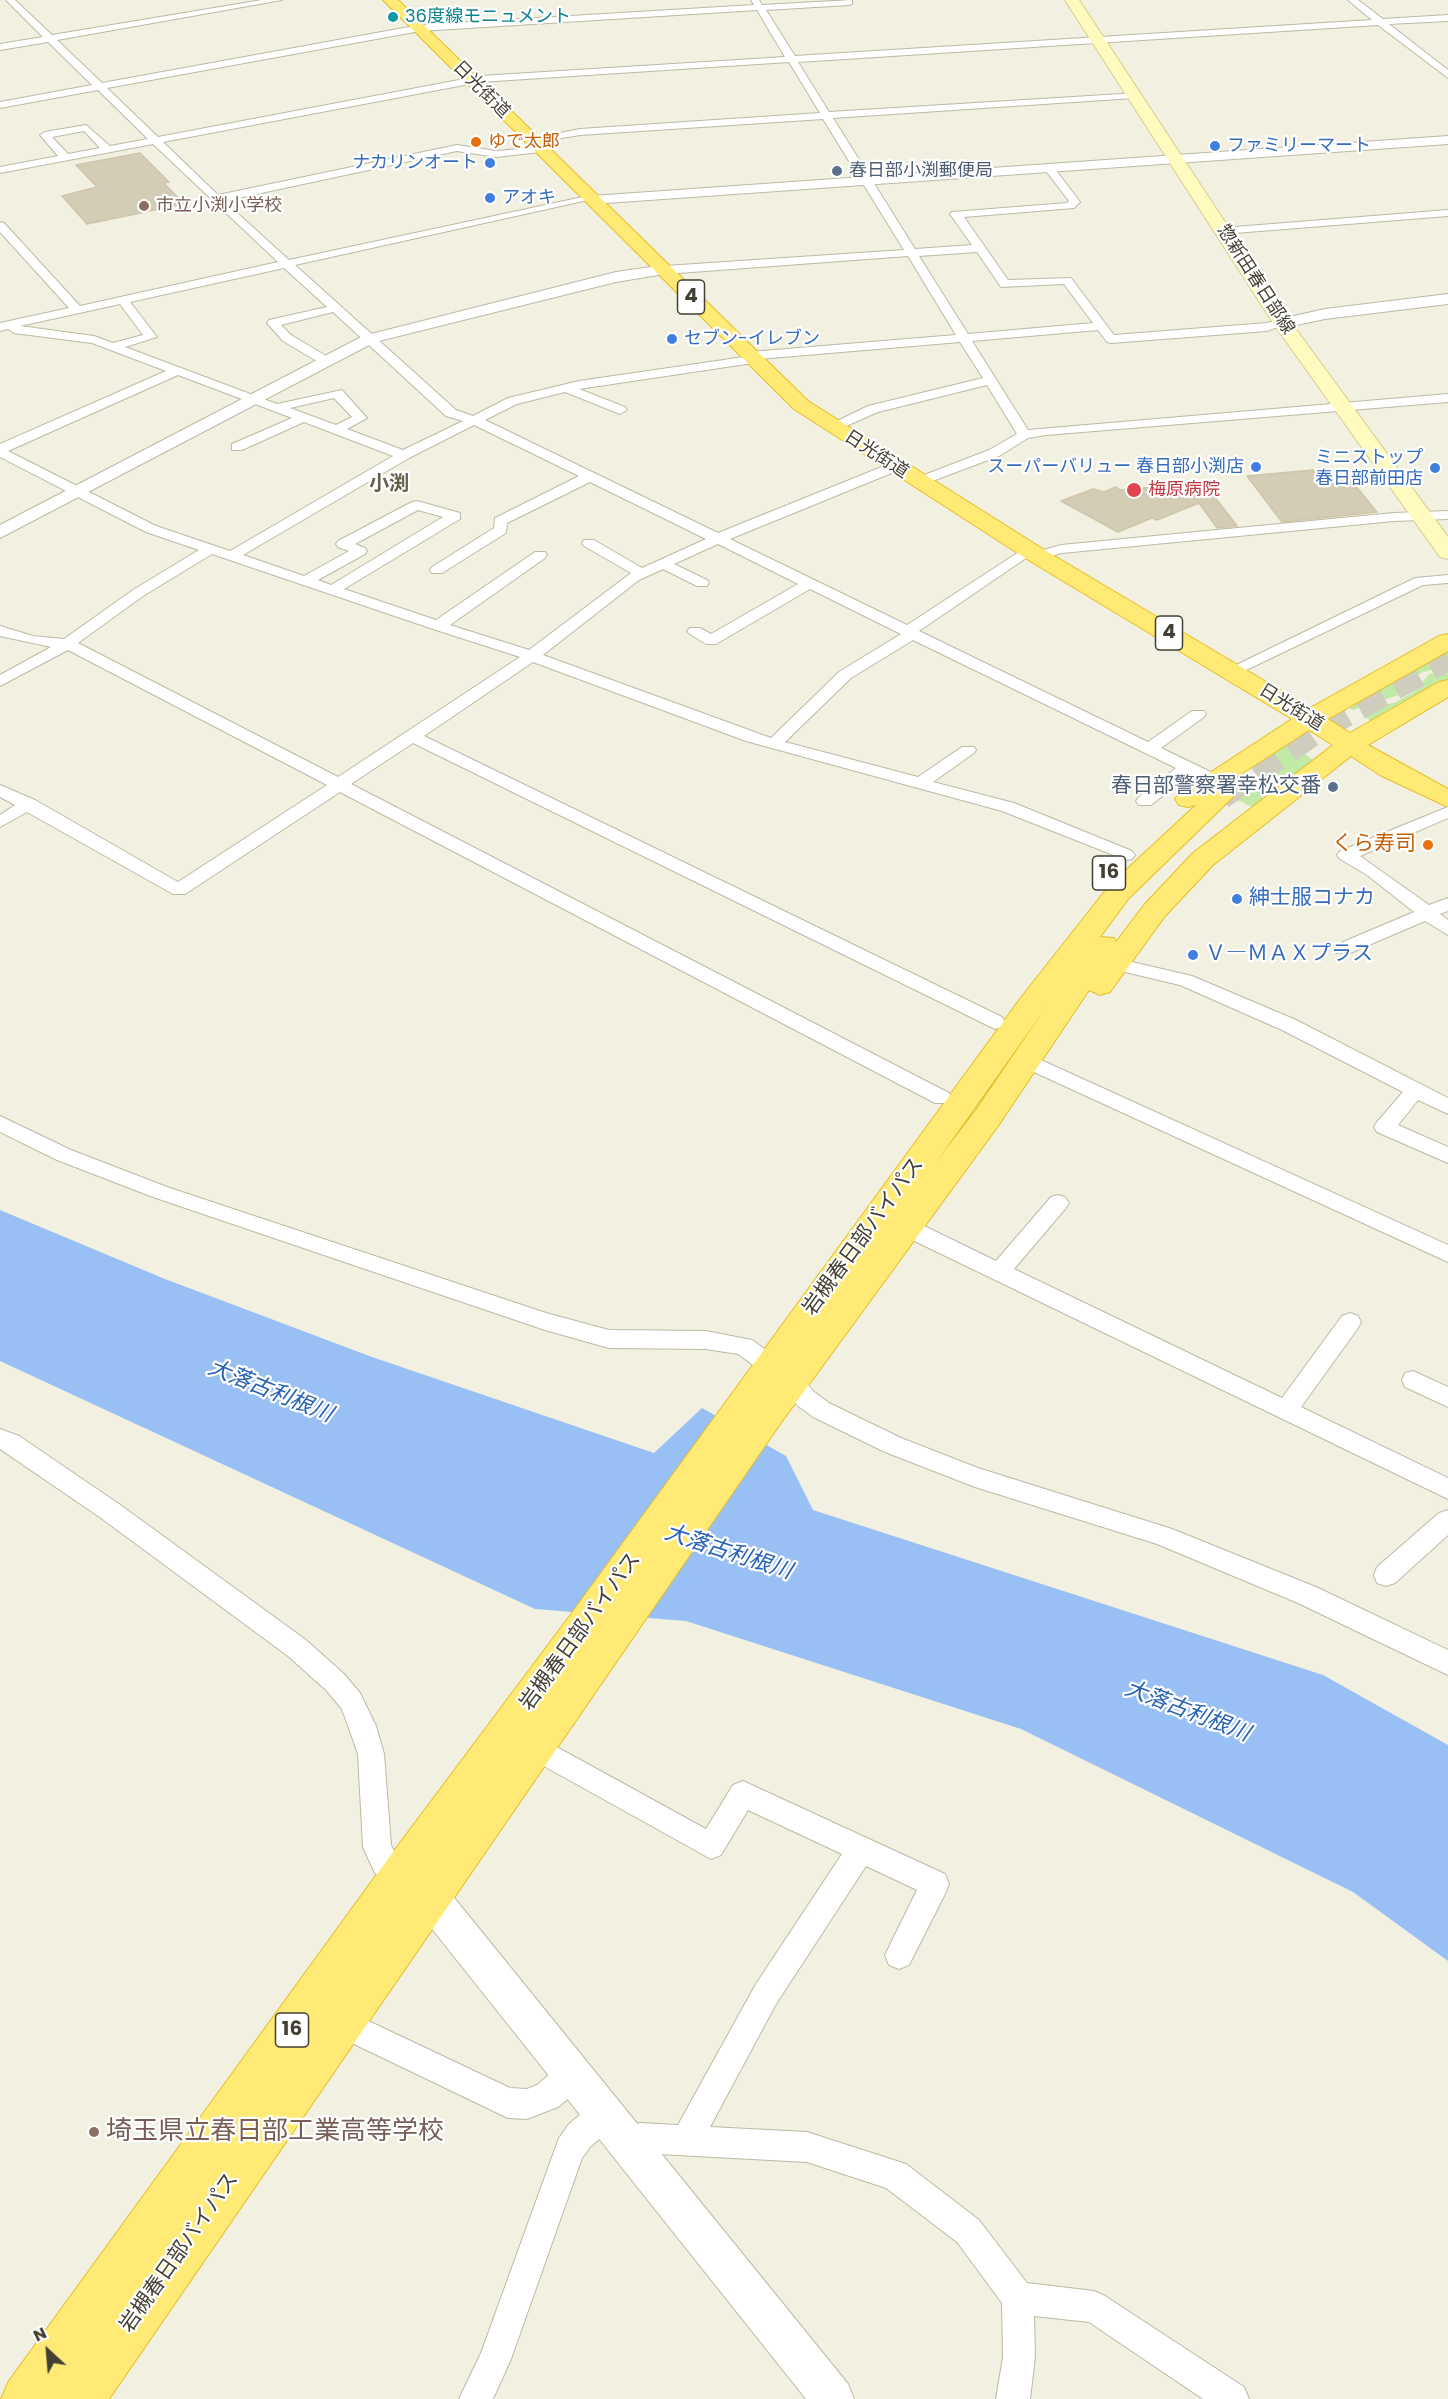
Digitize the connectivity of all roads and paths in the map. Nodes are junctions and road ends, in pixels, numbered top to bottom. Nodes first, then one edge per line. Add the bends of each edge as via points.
1 (278, 0) edge
2 (390, 0) edge
3 (1072, 0) edge
4 (1352, 0) edge
5 (11, 1) edge
6 (849, 2) dead end
7 (0, 3) edge
8 (757, 4) edge
9 (1448, 18) edge
10 (1382, 22) junction
11 (420, 28) junction
12 (51, 39) junction
13 (1097, 40) junction
14 (0, 47) edge
15 (794, 59) junction
16 (1448, 75) edge
17 (472, 81) junction
18 (101, 87) junction
19 (1134, 95) junction
20 (0, 105) edge
21 (827, 115) junction
22 (153, 140) junction
23 (1448, 140) edge
24 (536, 145) junction
25 (107, 149) junction
26 (65, 157) junction
27 (1176, 158) junction
28 (1048, 167) junction
29 (0, 170) edge
30 (866, 180) junction
31 (216, 199) junction
32 (590, 199) junction
33 (1448, 213) edge
34 (0, 225) edge
35 (1222, 231) junction
36 (14, 242) junction
37 (0, 245) edge
38 (979, 248) junction
39 (910, 253) junction
40 (288, 263) junction
41 (665, 270) junction
42 (1448, 299) edge
43 (123, 300) junction
44 (336, 308) junction
45 (77, 310) junction
46 (1282, 323) junction
47 (1101, 326) junction
48 (0, 327) edge
49 (964, 337) junction
50 (369, 339) junction
51 (110, 347) junction
52 (752, 358) junction
53 (324, 360) junction
54 (177, 371) junction
55 (991, 380) junction
56 (566, 388) junction
57 (1448, 398) edge
58 (254, 400) junction
59 (1342, 407) junction
60 (275, 408) junction
61 (620, 410) dead end
62 (302, 418) junction
63 (474, 420) junction
64 (832, 427) junction
65 (338, 429) junction
66 (1024, 435) junction
67 (237, 447) dead end
68 (0, 451) edge
69 (404, 455) junction
70 (894, 467) junction
71 (588, 477) junction
72 (919, 482) junction
73 (78, 491) junction
74 (1448, 515) edge
75 (1422, 518) junction
76 (0, 532) edge
77 (717, 539) junction
78 (589, 543) dead end
79 (210, 549) junction
80 (1448, 552) edge
81 (1033, 553) junction
82 (540, 555) dead end
83 (231, 556) junction
84 (661, 563) junction
85 (437, 570) dead end
86 (641, 573) junction
87 (1448, 579) edge
88 (306, 581) junction
89 (702, 583) dead end
90 (808, 584) junction
91 (332, 590) junction
92 (438, 626) junction
93 (0, 631) edge
94 (695, 631) dead end
95 (910, 633) junction
96 (1448, 641) edge
97 (67, 644) junction
98 (531, 654) junction
99 (1232, 671) junction
100 (0, 681) edge
101 (1448, 687) edge
102 (1198, 714) dead end
103 (1309, 719) junction
104 (412, 736) junction
105 (774, 744) junction
106 (1350, 745) junction
107 (1149, 749) junction
108 (968, 750) dead end
109 (1187, 768) junction
110 (922, 782) junction
111 (343, 784) junction
112 (0, 790) edge
113 (1224, 793) junction
114 (1448, 799) edge
115 (1145, 801) dead end
116 (1269, 803) junction
117 (29, 804) junction
118 (1448, 812) edge
119 (0, 822) edge
120 (1126, 855) junction
121 (1448, 904) edge
122 (1428, 913) junction
123 (1448, 929) edge
124 (1343, 949) dead end
125 (1115, 964) junction
126 (995, 1022) junction
127 (1041, 1067) junction
128 (1416, 1090) junction
129 (942, 1098) junction
130 (1448, 1107) edge
131 (987, 1118) junction
132 (0, 1123) edge
133 (1448, 1156) edge
134 (1058, 1203) dead end
135 (893, 1221) junction
136 (1448, 1254) edge
137 (999, 1272) junction
138 (1350, 1322) dead end
139 (782, 1372) junction
140 (1413, 1380) dead end
141 (1448, 1398) edge
142 (1287, 1409) junction
143 (0, 1439) edge
144 (1448, 1489) edge
145 (1448, 1520) edge
146 (1386, 1575) dead end
147 (593, 1639) junction
148 (1448, 1663) edge
149 (533, 1746) junction
150 (861, 1849) junction
151 (415, 1887) junction
152 (899, 1955) dead end
153 (341, 2023) junction
154 (574, 2074) junction
155 (616, 2128) junction
156 (686, 2140) junction
157 (1018, 2298) junction
158 (92, 2393) edge
159 (27, 2399) edge
160 (476, 2399) edge
161 (833, 2399) edge
162 (1013, 2399) edge
163 (1232, 2399) edge

1 - 12 street
2 - 11 highway, 日光街道 / 4
3 - 13 main road, 惣新田春日部線
4 - 10 street
5 - 7 street
5 - 12 street
6 - 8 street
8 - 11 street
8 - 15 street
9 - 10 street
10 - 13 street
10 - 16 street
11 - 17 highway, 日光街道 / 4
11 - 18 street
12 - 14 street
12 - 18 street
13 - 15 street
13 - 19 main road, 惣新田春日部線
15 - 17 street
15 - 21 street
17 - 22 street
17 - 24 highway, 日光街道 / 4
18 - 20 street
18 - 22 street
19 - 21 street
19 - 27 main road, 惣新田春日部線
21 - 24 street via 579,132
21 - 30 street
22 - 25 street
22 - 31 street
23 - 27 street
24 - 31 street via 496,154 457,148
24 - 32 highway, 日光街道 / 4
25 - 26 street
25 - 26 street via 86,128 45,135
26 - 29 street
27 - 28 street
27 - 35 main road, 惣新田春日部線
28 - 30 street
28 - 38 street via 1075,202 1070,206 956,214
30 - 32 street
30 - 39 street
31 - 40 street
32 - 40 street
32 - 41 highway, 日光街道 / 4
33 - 35 street
34 - 36 street
35 - 46 main road, 惣新田春日部線
36 - 37 street
36 - 45 street
38 - 39 street
38 - 47 street via 1005,284 1067,280
39 - 41 street
39 - 49 street
40 - 43 street
40 - 44 street
41 - 50 street via 616,277
41 - 52 highway, 日光街道 / 4
42 - 46 street
43 - 45 street
43 - 51 street via 151,337
44 - 50 street
44 - 53 street via 273,323 287,338
45 - 48 street
46 - 47 street via 1111,339
46 - 59 main road, 惣新田春日部線
47 - 49 street
48 - 51 street via 94,340
49 - 52 street
49 - 55 street
50 - 53 street
50 - 63 street via 451,413
51 - 54 street
52 - 56 street
52 - 64 highway, 日光街道 / 4 via 801,405
53 - 58 street
54 - 58 street
54 - 68 street
55 - 64 street via 873,409
55 - 66 street
56 - 61 street
56 - 63 street via 513,401
57 - 59 street
58 - 60 street
58 - 73 street
59 - 66 street
59 - 75 main road, 惣新田春日部線
60 - 62 street
60 - 65 street via 337,393 360,418
62 - 65 street
62 - 67 street
63 - 69 street
63 - 71 street
64 - 70 highway, 日光街道 / 4
65 - 69 street
66 - 72 street via 994,453
68 - 73 street
69 - 83 street
70 - 72 highway, 日光街道 / 4
70 - 77 street
71 - 77 street
71 - 85 street via 500,521 501,530
72 - 81 highway, 日光街道 / 4
73 - 76 street
73 - 79 street via 151,529
74 - 75 street
75 - 80 main road, 惣新田春日部線
75 - 81 street via 1394,517
77 - 84 street
77 - 90 street
78 - 86 street
79 - 83 street
79 - 97 street
81 - 95 street
81 - 99 highway, 日光街道 / 4
82 - 92 street
83 - 88 street
84 - 86 street
84 - 89 street
86 - 98 street via 546,647
87 - 99 street via 1420,581
88 - 91 street
88 - 91 street via 360,551 343,544 417,505 455,516
90 - 94 street via 711,641
90 - 95 street
91 - 92 street
92 - 98 street
93 - 97 street
95 - 105 street via 845,675
95 - 107 street
96 - 103 highway, 16
97 - 100 street
97 - 111 street via 298,765
98 - 104 street
98 - 105 street
99 - 103 highway, 日光街道 / 4
101 - 106 highway, 16
102 - 107 street
103 - 106 highway, 日光街道 / 4
103 - 113 highway, 16
104 - 111 street
104 - 126 street
105 - 110 street
106 - 114 highway, 日光街道 / 4
106 - 116 highway, 16
107 - 109 street
108 - 110 street
109 - 113 street
109 - 115 street
110 - 120 street via 1008,807
111 - 117 street via 179,890
111 - 129 street
112 - 117 street
113 - 116 highway, 16 via 1242,770 1259,774 1275,786
113 - 120 highway, 16 via 1168,815
113 - 131 highway, 岩槻春日部バイパス / 16 via 1189,849 1148,890 1101,949
113 - 135 highway, 岩槻春日部バイパス / 16 via 1119,892 1031,1006
116 - 125 highway, 16 via 1203,859 1155,910
117 - 119 street
118 - 122 street via 1346,855
120 - 126 highway, 16 via 1055,939
121 - 122 street
122 - 123 street
122 - 124 street
125 - 127 highway, 16
125 - 128 street via 1185,980 1289,1025
126 - 129 highway, 16
127 - 131 highway, 16
127 - 136 street
128 - 130 street
128 - 133 street via 1383,1127
129 - 135 highway, 16
131 - 135 highway, 岩槻春日部バイパス / 16
132 - 139 street via 64,1155 160,1192 545,1321 609,1339 706,1340 744,1346
134 - 137 street
135 - 137 street
135 - 139 highway, 岩槻春日部バイパス / 16
137 - 142 street
138 - 142 street
139 - 147 highway, 岩槻春日部バイパス / 16
139 - 148 street via 821,1410 893,1445 975,1477 1163,1536 1307,1595
140 - 141 street
142 - 144 street
143 - 151 street via 12,1443 119,1518 297,1648 335,1682 351,1701 371,1754 377,1846 385,1863
145 - 146 street
147 - 149 highway, 岩槻春日部バイパス / 16
147 - 151 highway, 岩槻春日部バイパス / 16
149 - 150 street via 711,1845 743,1794
149 - 151 highway, 岩槻春日部バイパス / 16
150 - 152 street via 935,1884
150 - 156 street via 766,1994
151 - 153 highway, 岩槻春日部バイパス / 16
151 - 154 street
151 - 159 highway, 岩槻春日部バイパス / 16
153 - 154 street via 508,2103 527,2104 547,2096
153 - 158 highway, 岩槻春日部バイパス / 16
154 - 155 street
155 - 156 street via 640,2138
155 - 160 street via 580,2134 570,2149 495,2359
155 - 161 street
156 - 157 street via 807,2147 895,2175 968,2231
157 - 162 street via 1019,2357
157 - 163 street via 1094,2307

